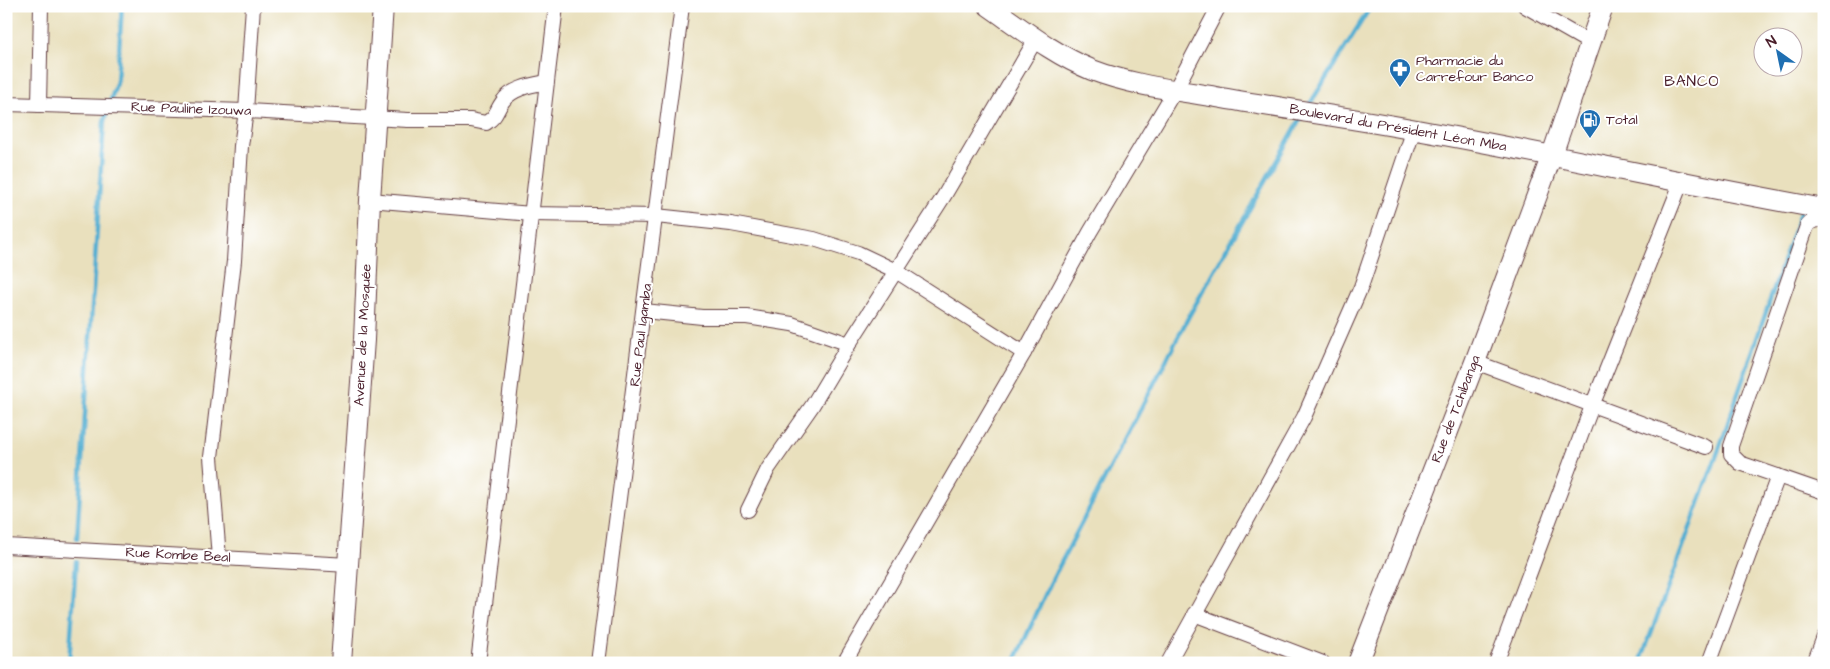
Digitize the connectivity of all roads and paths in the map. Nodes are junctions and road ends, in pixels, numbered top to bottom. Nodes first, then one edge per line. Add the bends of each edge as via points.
1 (41, 6) edge
2 (253, 6) edge
3 (383, 6) edge
4 (556, 6) edge
5 (682, 6) edge
6 (989, 6) edge
7 (1219, 6) edge
8 (1525, 6) edge
9 (1603, 6) edge
10 (1036, 39) junction
11 (1590, 43) junction
12 (547, 82) junction
13 (1175, 90) junction
14 (6, 104) edge
15 (40, 105) junction
16 (246, 111) junction
17 (375, 117) junction
18 (1414, 129) junction
19 (1552, 155) junction
20 (1681, 184) junction
21 (370, 200) junction
22 (1824, 209) edge
23 (532, 214) junction
24 (656, 216) junction
25 (1824, 218) edge
26 (896, 271) junction
27 (644, 311) junction
28 (849, 344) junction
29 (1024, 353) junction
30 (1475, 362) junction
31 (1592, 406) junction
32 (1706, 447) dead end
33 (1778, 476) junction
34 (1824, 491) edge
35 (748, 510) dead end
36 (6, 546) edge
37 (219, 558) junction
38 (349, 565) junction
39 (1194, 614) junction
40 (1824, 637) edge
41 (341, 663) edge
42 (478, 663) edge
43 (598, 663) edge
44 (844, 663) edge
45 (1168, 663) edge
46 (1323, 663) edge
47 (1358, 663) edge
48 (1496, 663) edge
49 (1709, 663) edge
50 (1814, 663) edge

1 - 15 street
2 - 16 street
3 - 17 street, Avenue de la Mosquée
4 - 12 street
5 - 24 street, Rue Paul Igamba
6 - 10 street, Boulevard du Président Léon Mba
7 - 13 street
8 - 11 street
9 - 11 street, Rue de Tchibanga
10 - 13 street, Boulevard du Président Léon Mba via 1092,70
10 - 26 street
11 - 19 street, Rue de Tchibanga
12 - 17 street, Rue Pauline Izouwa via 516,91 503,100 497,116 486,123
12 - 23 street
13 - 18 street, Boulevard du Président Léon Mba
13 - 29 street via 1090,232
14 - 15 street, Rue Pauline Izouwa
15 - 16 street, Rue Pauline Izouwa
16 - 17 street, Rue Pauline Izouwa
16 - 37 street via 234,261 211,457
17 - 21 street, Avenue de la Mosquée
18 - 19 street, Boulevard du Président Léon Mba
18 - 39 street via 1361,287 1304,417
19 - 20 street, Boulevard du Président Léon Mba
19 - 30 street, Rue de Tchibanga
20 - 22 street, Boulevard du Président Léon Mba
20 - 31 street
21 - 23 street
21 - 38 street, Avenue de la Mosquée
23 - 24 street
23 - 42 street
24 - 26 street via 731,224 814,239 858,253
24 - 27 street, Rue Paul Igamba
25 - 33 street via 1807,226 1731,446 1731,454 1740,463
26 - 28 street
26 - 29 street
27 - 28 street via 792,324
27 - 43 street, Rue Paul Igamba
28 - 35 street via 812,406 768,469
29 - 44 street
30 - 31 street
30 - 47 street, Rue de Tchibanga
31 - 32 street
31 - 48 street
33 - 34 street
33 - 49 street
36 - 37 street, Rue Kombe Beal
37 - 38 street, Rue Kombe Beal
38 - 41 street, Avenue de la Mosquée
39 - 45 street
39 - 46 street
40 - 50 street

